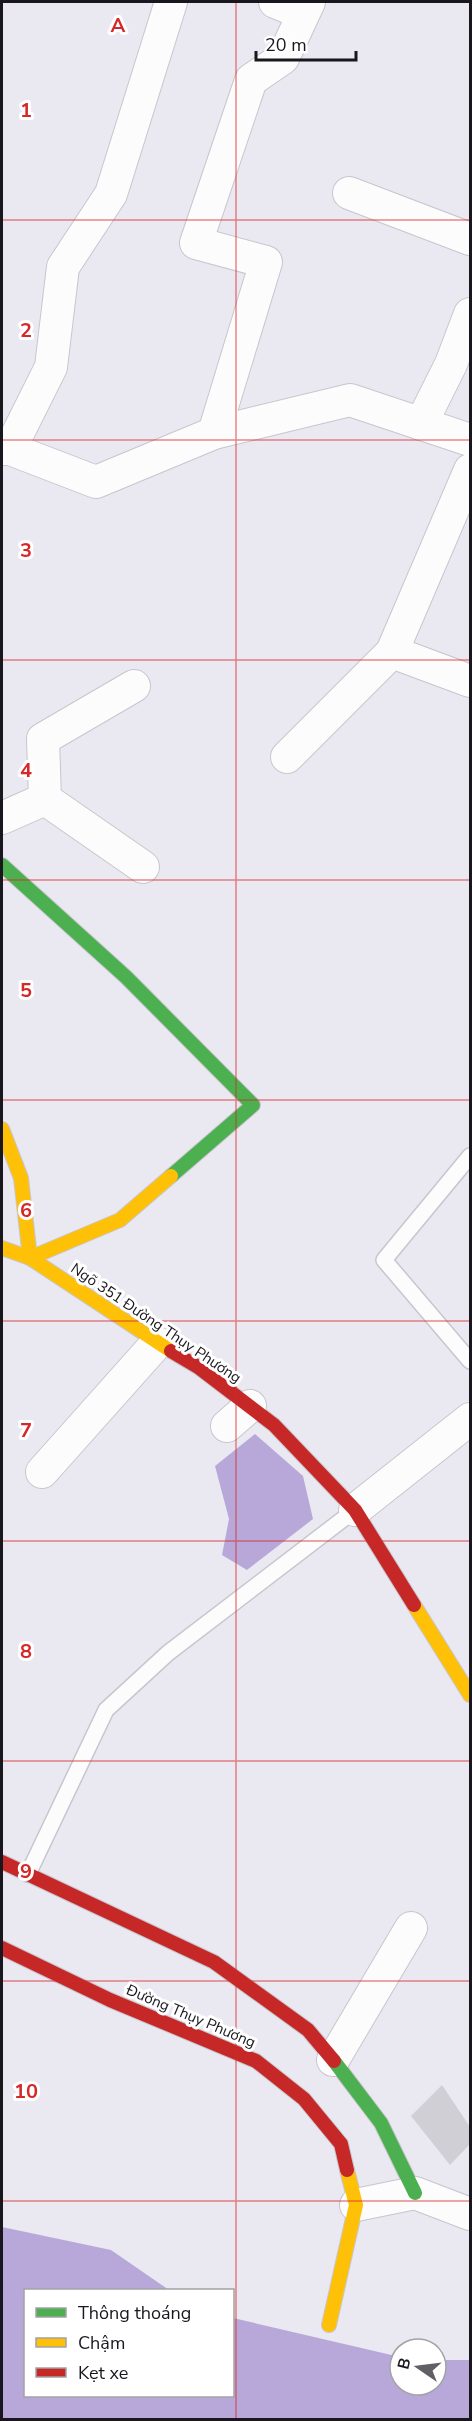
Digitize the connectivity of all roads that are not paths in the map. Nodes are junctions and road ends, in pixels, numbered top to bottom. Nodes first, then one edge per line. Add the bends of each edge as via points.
1 (171, 2) edge
2 (295, 5) edge
3 (349, 193) dead end
4 (471, 238) edge
5 (471, 314) edge
6 (422, 424) junction
7 (214, 433) junction
8 (471, 440) edge
9 (6, 449) edge
10 (471, 470) edge
11 (392, 652) junction
12 (471, 681) edge
13 (134, 686) dead end
14 (287, 757) dead end
15 (45, 799) junction
16 (2, 818) edge
17 (2, 865) edge
18 (143, 867) dead end
19 (2, 1129) edge
20 (471, 1156) edge
21 (2, 1248) edge
22 (30, 1258) junction
23 (157, 1342) junction
24 (471, 1361) edge
25 (471, 1419) edge
26 (42, 1473) dead end
27 (355, 1510) junction
28 (469, 1690) edge
29 (2, 1862) edge
30 (28, 1874) junction
31 (411, 1928) dead end
32 (2, 1948) edge
33 (333, 2060) junction
34 (415, 2193) junction
35 (356, 2205) junction
36 (471, 2214) edge
37 (329, 2325) dead end

1 - 9 street via 111,194 63,267 51,367
2 - 7 street via 283,58 251,80 196,243 266,262
3 - 4 street
5 - 6 street
6 - 7 street via 350,400
6 - 8 street
7 - 9 street via 96,482
10 - 11 street
11 - 12 street
11 - 14 street
13 - 15 street via 43,738
15 - 16 street
15 - 18 street
17 - 22 street via 126,977 253,1105 120,1220
19 - 22 street via 21,1178
20 - 24 lane via 384,1260
21 - 22 street, Ngõ 351 Đường Thụy Phương
22 - 23 street, Ngõ 351 Đường Thụy Phương
23 - 26 street
23 - 27 street, Ngõ 351 Đường Thụy Phương via 198,1367 238,1416 274,1425
25 - 27 street
27 - 28 street, Ngõ 351 Đường Thụy Phương
27 - 30 lane via 168,1653 106,1710
29 - 30 street
30 - 33 street via 214,1962 308,2030
31 - 33 street
32 - 35 street, Đường Thụy Phương via 110,2000 256,2061 304,2100 341,2144
33 - 34 street via 381,2124
34 - 35 street
34 - 36 street
35 - 37 street, Đường Thụy Phương

